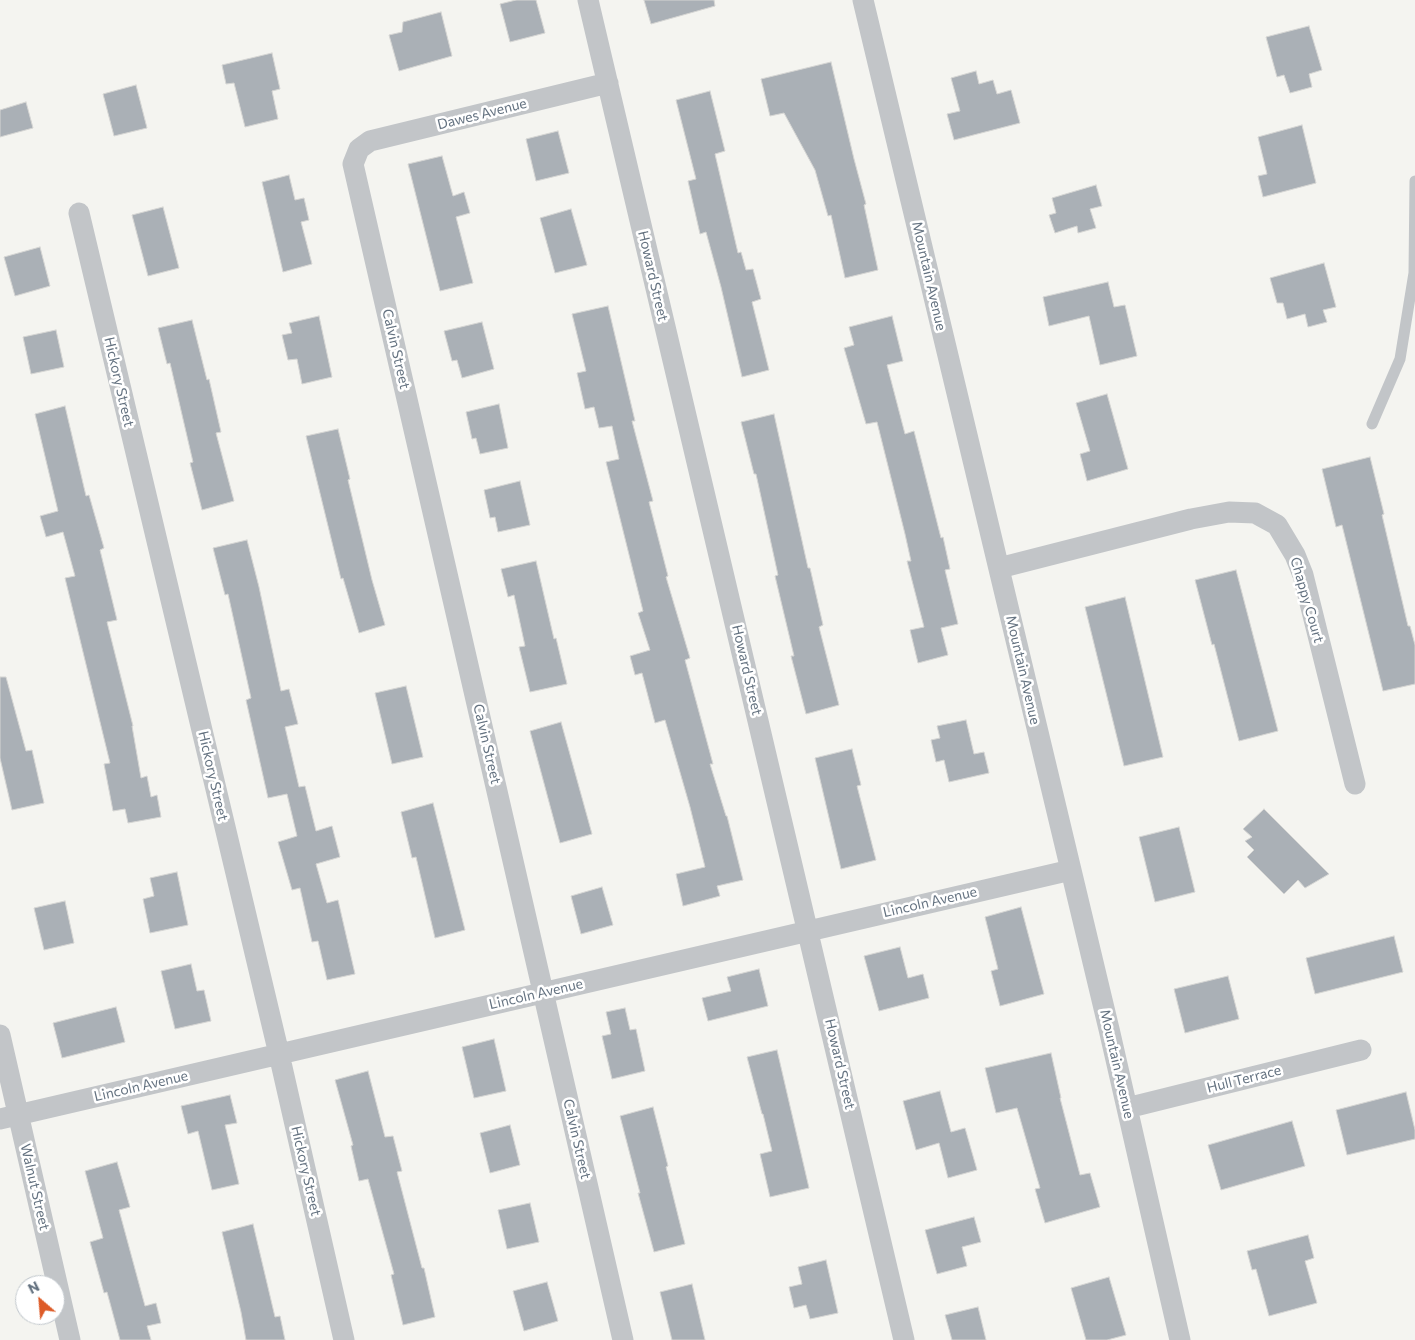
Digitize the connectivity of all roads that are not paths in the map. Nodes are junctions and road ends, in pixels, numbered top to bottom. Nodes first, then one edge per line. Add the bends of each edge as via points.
1 (588, 0) edge
2 (863, 0) edge
3 (608, 83) junction
4 (359, 149) joint
5 (1415, 181) edge
6 (79, 213) dead end
7 (1372, 424) dead end
8 (999, 568) junction
9 (1355, 784) dead end
10 (1071, 870) junction
11 (809, 931) junction
12 (544, 992) junction
13 (0, 1035) edge
14 (1361, 1050) dead end
15 (279, 1054) junction
16 (1127, 1108) junction
17 (9, 1117) edge
18 (70, 1340) edge
19 (344, 1340) edge
20 (623, 1340) edge
21 (904, 1340) edge
22 (1180, 1340) edge

1 - 3 street, Howard Street
2 - 8 street, Mountain Avenue
3 - 4 street, Dawes Avenue via 370,141
3 - 11 street, Howard Street
4 - 12 street, Calvin Street via 354,164
5 - 7 lane via 1414,273 1400,359
6 - 15 street, Hickory Street
8 - 9 street, Chappy Court via 1229,512 1255,513 1278,525 1303,575
8 - 10 street, Mountain Avenue
10 - 11 street, Lincoln Avenue
10 - 16 street, Mountain Avenue
11 - 12 street, Lincoln Avenue
11 - 21 street, Howard Street
12 - 15 street, Lincoln Avenue
12 - 20 street, Calvin Street
13 - 17 street, Walnut Street
14 - 16 street, Hull Terrace
15 - 17 street, Lincoln Avenue
15 - 19 street, Hickory Street
16 - 22 street, Mountain Avenue
17 - 18 street, Walnut Street

